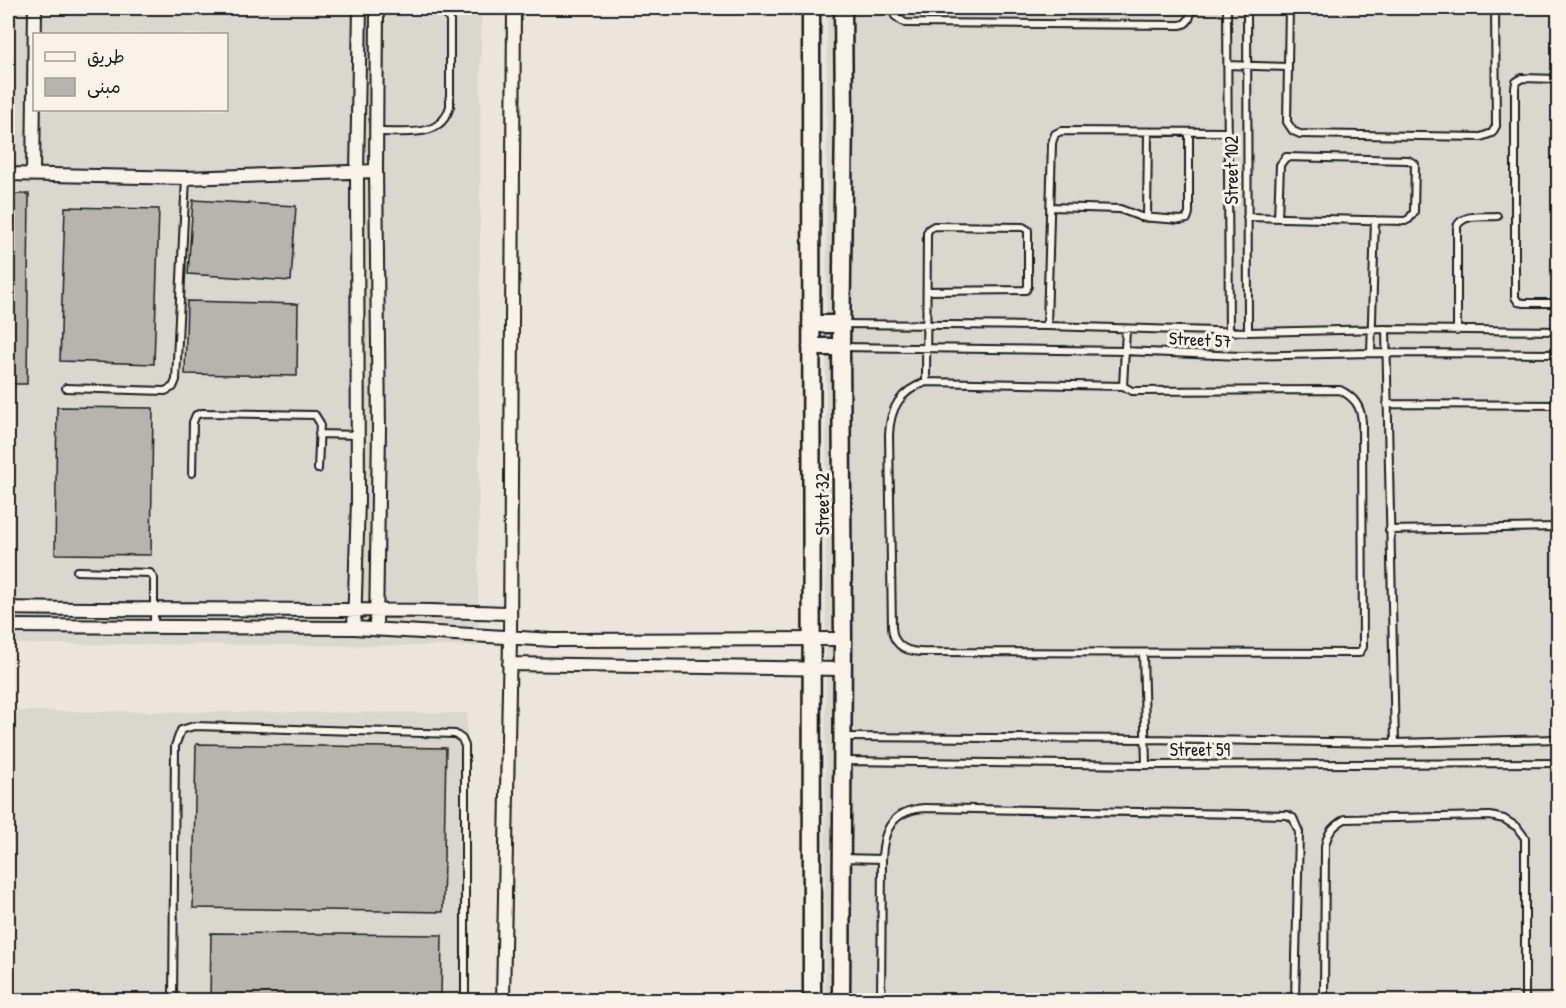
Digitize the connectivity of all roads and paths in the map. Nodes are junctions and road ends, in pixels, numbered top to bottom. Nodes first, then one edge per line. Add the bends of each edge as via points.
1 (34, 8) edge
2 (360, 8) edge
3 (377, 8) edge
4 (439, 8) edge
5 (514, 8) edge
6 (811, 8) edge
7 (843, 8) edge
8 (892, 8) edge
9 (1191, 8) edge
10 (1227, 8) edge
11 (1247, 8) edge
12 (1289, 8) edge
13 (1495, 8) edge
14 (34, 33) edge
15 (1227, 65) junction
16 (1246, 66) junction
17 (1288, 67) junction
18 (1558, 79) edge
19 (33, 111) edge
20 (376, 132) junction
21 (1227, 132) junction
22 (1148, 133) junction
23 (1189, 133) junction
24 (376, 171) junction
25 (357, 173) junction
26 (8, 174) edge
27 (33, 174) junction
28 (186, 178) junction
29 (1050, 207) junction
30 (1497, 216) dead end
31 (1247, 217) junction
32 (1147, 218) junction
33 (1278, 218) junction
34 (1375, 220) junction
35 (927, 291) junction
36 (1558, 303) edge
37 (811, 324) junction
38 (842, 324) junction
39 (927, 326) junction
40 (1047, 326) junction
41 (1126, 330) junction
42 (1371, 330) junction
43 (1386, 330) junction
44 (1457, 331) junction
45 (1558, 331) edge
46 (1229, 332) junction
47 (1248, 332) junction
48 (811, 347) junction
49 (841, 347) junction
50 (927, 349) junction
51 (1124, 351) junction
52 (1371, 353) junction
53 (1387, 353) junction
54 (1558, 354) edge
55 (926, 382) junction
56 (1123, 386) junction
57 (66, 388) dead end
58 (1388, 404) junction
59 (1558, 405) edge
60 (319, 434) junction
61 (358, 435) junction
62 (318, 469) dead end
63 (192, 473) dead end
64 (358, 501) junction
65 (378, 501) junction
66 (1558, 526) edge
67 (1389, 530) junction
68 (77, 571) dead end
69 (8, 608) edge
70 (355, 609) junction
71 (376, 609) junction
72 (154, 611) junction
73 (510, 613) junction
74 (8, 626) edge
75 (154, 628) junction
76 (354, 628) junction
77 (376, 629) junction
78 (510, 638) junction
79 (812, 639) junction
80 (843, 639) junction
81 (1143, 653) junction
82 (509, 664) junction
83 (812, 668) junction
84 (843, 669) junction
85 (842, 737) junction
86 (1146, 739) junction
87 (1558, 739) edge
88 (1395, 743) junction
89 (842, 761) junction
90 (1558, 763) edge
91 (1146, 765) junction
92 (841, 858) junction
93 (882, 859) junction
94 (173, 1000) edge
95 (465, 1000) edge
96 (503, 1000) edge
97 (812, 1000) edge
98 (841, 1000) edge
99 (881, 1000) edge
100 (1295, 1000) edge
101 (1324, 1000) edge
102 (1525, 1000) edge

1 - 14 street
2 - 25 street
3 - 20 street
4 - 20 lane via 450,21 447,116 433,129
5 - 73 street
6 - 37 main road, Street 32
7 - 38 main road, Street 32
8 - 9 lane via 905,23 1180,26 1190,19
10 - 15 lane, Street 102
11 - 16 lane, Street 102
12 - 17 lane
13 - 17 lane via 1496,126 1486,137 1296,133 1287,122
15 - 16 lane
15 - 21 lane, Street 102
16 - 17 lane
16 - 31 lane, Street 102
18 - 36 lane via 1522,78 1515,88 1515,297 1521,303
19 - 27 street
20 - 24 street
21 - 23 lane
21 - 46 lane, Street 102
22 - 23 lane
22 - 29 lane via 1055,134
22 - 32 lane
23 - 32 lane via 1189,216 1184,220
24 - 25 street
24 - 65 street
25 - 28 street
25 - 61 street
26 - 27 street
27 - 28 street
28 - 57 lane via 173,387 165,391
29 - 32 lane via 1120,209
29 - 40 lane
30 - 44 lane via 1466,218 1459,223
31 - 33 lane
31 - 47 lane, Street 102
33 - 34 lane
33 - 34 lane via 1280,165 1287,157 1412,161 1412,216 1405,220
34 - 42 lane
35 - 35 lane via 930,227 1023,226 1028,230 1026,290
35 - 39 lane
37 - 38 main road
37 - 48 main road, Street 32
38 - 39 lane, Street 57
38 - 49 main road, Street 32
39 - 40 lane, Street 57
39 - 50 lane
40 - 41 lane, Street 57
41 - 46 lane, Street 57
41 - 51 lane
42 - 43 lane, Street 57
42 - 47 lane, Street 57
42 - 52 lane
43 - 44 lane, Street 57
43 - 53 lane
44 - 45 lane, Street 57
46 - 47 lane, Street 57
48 - 49 main road
48 - 79 main road, Street 32
49 - 50 lane, Street 57
49 - 80 main road, Street 32
50 - 51 lane, Street 57
50 - 55 lane
51 - 52 lane, Street 57 via 1240,357
51 - 56 lane
52 - 53 lane, Street 57
53 - 54 lane, Street 57
53 - 58 lane
55 - 56 lane
55 - 81 lane via 905,392 897,401 890,423 892,627 897,643 903,649 921,652
56 - 81 lane via 1132,391 1340,390 1354,399 1361,414 1361,651
58 - 59 lane
58 - 67 lane
60 - 61 lane
60 - 62 lane
60 - 63 lane via 319,419 312,414 199,413 193,422
61 - 64 street
64 - 65 street
64 - 70 street
65 - 71 street
66 - 67 lane
67 - 88 lane
68 - 72 lane via 150,573 154,579
69 - 72 street
70 - 71 street
70 - 72 street
70 - 76 street
71 - 73 street
71 - 77 street
72 - 75 lane
73 - 78 street
74 - 75 street
75 - 76 street
76 - 77 street
77 - 78 street
78 - 79 street
78 - 82 street
79 - 80 street
79 - 83 main road, Street 32
80 - 84 main road, Street 32
81 - 86 lane
82 - 83 street
82 - 96 street
83 - 84 street
83 - 97 main road, Street 32
84 - 85 main road, Street 32
85 - 86 lane, Street 59
85 - 89 main road, Street 32
86 - 88 lane, Street 59
86 - 91 lane
87 - 88 lane, Street 59
89 - 91 lane, Street 59
89 - 92 main road, Street 32
90 - 91 lane, Street 59
92 - 93 lane
92 - 98 main road, Street 32
93 - 99 lane
93 - 100 lane via 889,826 914,808 1287,815 1293,818 1299,832
94 - 95 lane via 175,746 181,730 194,726 455,734 462,739
101 - 102 lane via 1325,846 1335,825 1345,819 1473,816 1504,819 1525,838

